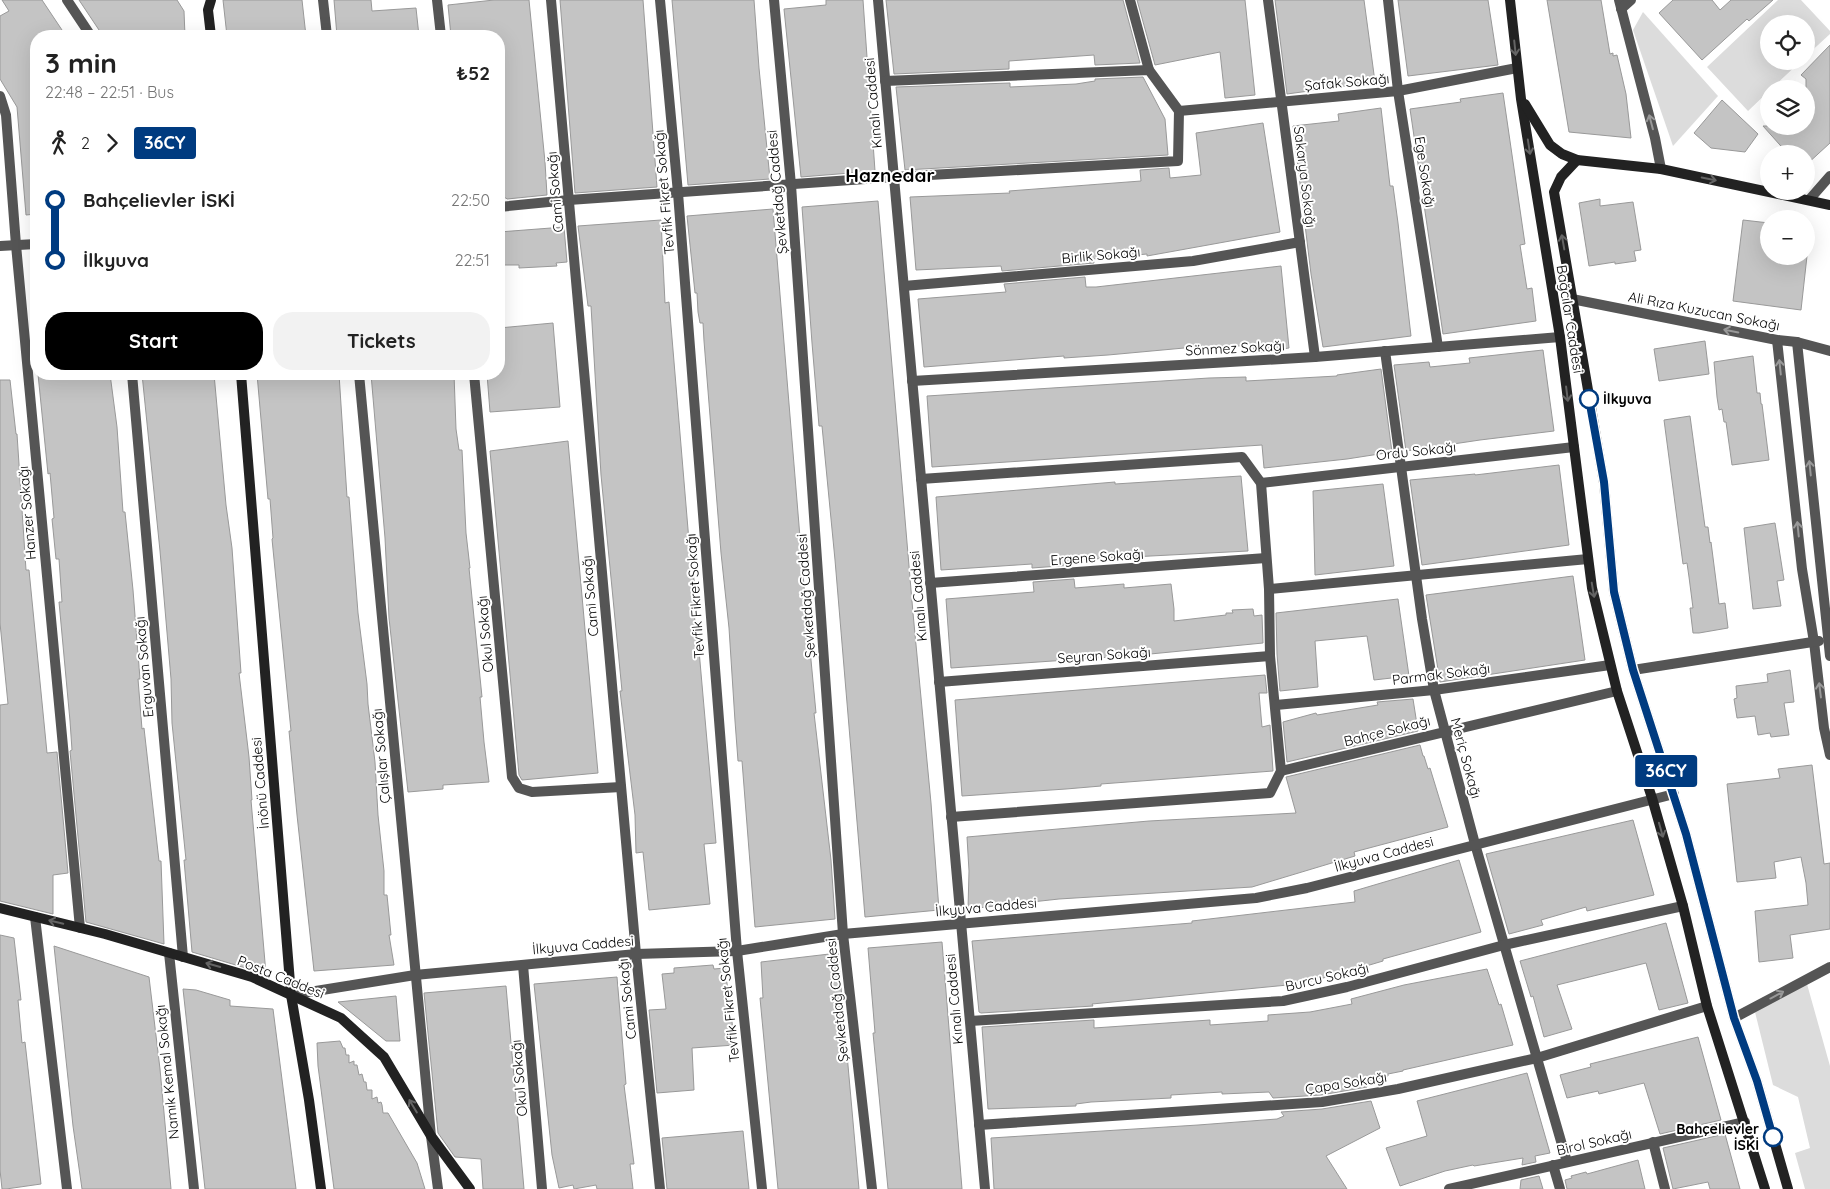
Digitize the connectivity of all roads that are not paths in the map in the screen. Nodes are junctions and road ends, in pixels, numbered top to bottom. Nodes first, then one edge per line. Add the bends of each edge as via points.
1 (67, 0) edge
2 (201, 0) edge
3 (323, 0) edge
4 (437, 0) edge
5 (552, 0) edge
6 (660, 0) edge
7 (774, 0) edge
8 (878, 0) edge
9 (1130, 0) edge
10 (1268, 0) edge
11 (1388, 0) edge
12 (1510, 0) edge
13 (1631, 0) edge
14 (1620, 4) edge
15 (210, 5) edge
16 (87, 30) edge
17 (211, 30) edge
18 (326, 30) edge
19 (440, 30) edge
20 (1517, 68) junction
21 (1149, 70) junction
22 (885, 81) junction
23 (1398, 91) junction
24 (0, 96) edge
25 (1521, 99) junction
26 (1282, 102) junction
27 (1179, 112) junction
28 (1577, 160) junction
29 (1661, 169) junction
30 (1830, 176) edge
31 (894, 177) junction
32 (791, 185) junction
33 (1760, 190) edge
34 (678, 193) junction
35 (1815, 193) edge
36 (569, 200) junction
37 (1809, 200) edge
38 (1830, 205) edge
39 (505, 206) edge
40 (1300, 242) junction
41 (30, 244) edge
42 (16, 245) junction
43 (0, 246) edge
44 (904, 286) junction
45 (1572, 299) junction
46 (1560, 337) junction
47 (1777, 340) junction
48 (1797, 342) junction
49 (1438, 347) junction
50 (1385, 351) junction
51 (1830, 351) edge
52 (1315, 357) junction
53 (133, 380) edge
54 (241, 380) edge
55 (360, 380) edge
56 (475, 380) edge
57 (912, 381) junction
58 (1574, 447) junction
59 (1401, 467) junction
60 (921, 479) junction
61 (1261, 483) junction
62 (1266, 558) junction
63 (1588, 559) junction
64 (1416, 575) junction
65 (930, 583) junction
66 (1268, 589) junction
67 (1828, 640) junction
68 (1814, 642) junction
69 (1270, 656) junction
70 (1830, 656) edge
71 (1610, 665) junction
72 (1633, 670) junction
73 (939, 682) junction
74 (1434, 690) junction
75 (1617, 691) junction
76 (1276, 706) junction
77 (1444, 732) junction
78 (1830, 755) edge
79 (1281, 771) junction
80 (621, 787) junction
81 (1674, 794) junction
82 (1652, 798) junction
83 (952, 817) junction
84 (1475, 844) junction
85 (1683, 906) junction
86 (0, 908) edge
87 (35, 917) junction
88 (961, 922) junction
89 (80, 928) junction
90 (843, 934) junction
91 (1504, 945) junction
92 (736, 951) junction
93 (168, 953) junction
94 (636, 954) junction
95 (183, 957) junction
96 (524, 965) junction
97 (1830, 967) edge
98 (416, 975) junction
99 (291, 995) junction
100 (1707, 1006) junction
101 (1734, 1018) junction
102 (970, 1021) junction
103 (1537, 1058) junction
104 (1745, 1122) junction
105 (979, 1125) junction
106 (430, 1136) junction
107 (1653, 1142) junction
108 (1567, 1162) junction
109 (1553, 1165) junction
110 (68, 1189) edge
111 (194, 1189) edge
112 (321, 1189) edge
113 (438, 1189) edge
114 (470, 1189) edge
115 (542, 1189) edge
116 (660, 1189) edge
117 (762, 1189) edge
118 (872, 1189) edge
119 (985, 1189) edge
120 (1449, 1189) edge
121 (1560, 1189) edge
122 (1665, 1189) edge
123 (1765, 1189) edge
124 (1788, 1189) edge

1 - 16 street
2 - 15 main road
3 - 18 street
4 - 19 street
5 - 36 street, Cami Sokağı
6 - 34 street, Tevfik Fikret Sokağı
7 - 32 street, Şevketdağ Caddesi
8 - 22 street, Kınalı Caddesi
9 - 21 street
10 - 26 street, Sakarya Sokağı
11 - 23 street, Ege Sokağı
12 -> 20 main road, Bağcılar Caddesi
13 - 14 street
29 -> 14 street via 1656,138
15 - 17 main road
20 - 23 street, Şafak Sokağı
20 - 25 main road, Bağcılar Caddesi
21 - 22 street
21 - 27 street
22 - 31 street, Kınalı Caddesi
23 - 26 street, Şafak Sokağı
23 - 49 street, Ege Sokağı
24 - 42 street, Hanzer Sokağı via 6,115
25 - 28 main road via 1550,144
25 -> 46 main road, Bağcılar Caddesi
26 - 27 street, Şafak Sokağı
26 - 40 street, Sakarya Sokağı
27 - 31 street via 1178,161
28 - 29 main road
45 -> 28 main road via 1554,192 1561,177
29 -> 33 main road
30 - 35 street
31 - 32 street
31 - 44 street, Kınalı Caddesi
32 - 34 street
32 - 90 street, Şevketdağ Caddesi
34 - 36 street
34 - 92 street, Tevfik Fikret Sokağı
36 - 39 street
36 - 80 street, Cami Sokağı
37 - 38 main road
40 - 44 street, Birlik Sokağı via 1194,261
40 - 52 street, Sakarya Sokağı
41 - 42 street
42 - 43 street
42 - 89 street, Hanzer Sokağı
44 - 57 street, Kınalı Caddesi
47 -> 45 street, Ali Rıza Kuzucan Sokağı
45 - 72 main road via 1604,482 1614,592
46 - 49 street, Sönmez Sokağı
46 -> 58 main road, Bağcılar Caddesi
47 - 48 street, Ali Rıza Kuzucan Sokağı
68 -> 47 street via 1802,569
48 - 51 street, Ali Rıza Kuzucan Sokağı
67 -> 48 street
49 - 50 street, Sönmez Sokağı
50 - 52 street, Sönmez Sokağı
50 - 59 street, Meriç Sokağı
52 - 57 street, Sönmez Sokağı
53 - 95 street, Erguvan Sokağı
54 - 99 main road, İnönü Caddesi
55 - 98 street, Çalışlar Sokağı
56 - 80 street, Okul Sokağı via 512,777 519,788 532,792
57 - 60 street, Kınalı Caddesi
58 - 59 street, Ordu Sokağı
58 - 63 main road, Bağcılar Caddesi
59 - 61 street, Ordu Sokağı
59 - 64 street, Meriç Sokağı
60 - 61 street via 1242,457
60 - 65 street, Kınalı Caddesi
61 - 62 street
62 - 65 street, Ergene Sokağı
62 - 66 street
63 - 64 street
63 -> 71 main road, Bağcılar Caddesi
64 - 66 street
64 - 74 street, Meriç Sokağı
65 - 73 street, Kınalı Caddesi
66 - 69 street
67 - 68 street
67 - 70 street
68 - 72 street
78 -> 68 street
69 - 73 street, Seyran Sokağı
69 - 76 street
71 - 74 street, Parmak Sokağı
71 - 75 main road, Bağcılar Caddesi
72 - 81 main road
73 - 83 street, Kınalı Caddesi
74 - 76 street, Parmak Sokağı
74 - 77 street, Meriç Sokağı
75 - 77 street, Bahçe Sokağı
75 - 82 main road, Bağcılar Caddesi
76 - 79 street
77 - 79 street, Bahçe Sokağı
77 - 84 street, Meriç Sokağı
79 - 83 street via 1270,793
80 - 94 street, Cami Sokağı
81 - 82 street, İlkyuva Caddesi
81 - 101 main road
82 - 84 street, İlkyuva Caddesi
82 -> 85 main road, Bağcılar Caddesi
83 - 88 street, Kınalı Caddesi
84 - 88 street, İlkyuva Caddesi via 1307,888 1256,898
84 - 91 street, Meriç Sokağı
85 - 91 street, Burcu Sokağı
85 - 100 main road, Bağcılar Caddesi
86 - 87 main road, Posta Caddesi
89 -> 87 main road, Posta Caddesi
87 - 110 street
88 - 90 street, İlkyuva Caddesi
88 - 102 street, Kınalı Caddesi
89 - 93 main road, Posta Caddesi
90 - 92 street, İlkyuva Caddesi
90 - 118 street, Şevketdağ Caddesi
91 - 102 street, Burcu Sokağı via 1283,1001
91 - 103 street, Meriç Sokağı
92 - 94 street, İlkyuva Caddesi
92 - 117 street, Tevfik Fikret Sokağı
93 - 95 main road, Posta Caddesi
93 - 111 street, Namık Kemal Sokağı
94 - 96 street, İlkyuva Caddesi
94 - 116 street, Cami Sokağı
99 -> 95 main road, Posta Caddesi via 252,977
96 - 98 street, İlkyuva Caddesi
96 - 115 street, Okul Sokağı
101 -> 97 street
98 - 99 street, İlkyuva Caddesi
98 - 106 street, Çalışlar Sokağı
106 -> 99 main road, Posta Caddesi via 384,1057 341,1018
99 - 112 main road, İnönü Caddesi
100 - 103 street, Çapa Sokağı
100 - 104 main road, Bağcılar Caddesi
101 - 124 main road via 1757,1081
102 - 105 street, Kınalı Caddesi
103 - 105 street, Çapa Sokağı via 1398,1089 1322,1102
103 - 108 street, Meriç Sokağı
104 - 107 street, Birol Sokağı
104 - 123 main road, Bağcılar Caddesi
105 - 119 street, Kınalı Caddesi
106 - 113 street, Çalışlar Sokağı
106 - 114 main road, Posta Caddesi
107 - 108 street, Birol Sokağı
107 - 122 street
108 - 109 street, Birol Sokağı
109 - 120 street, Birol Sokağı
109 - 121 street

